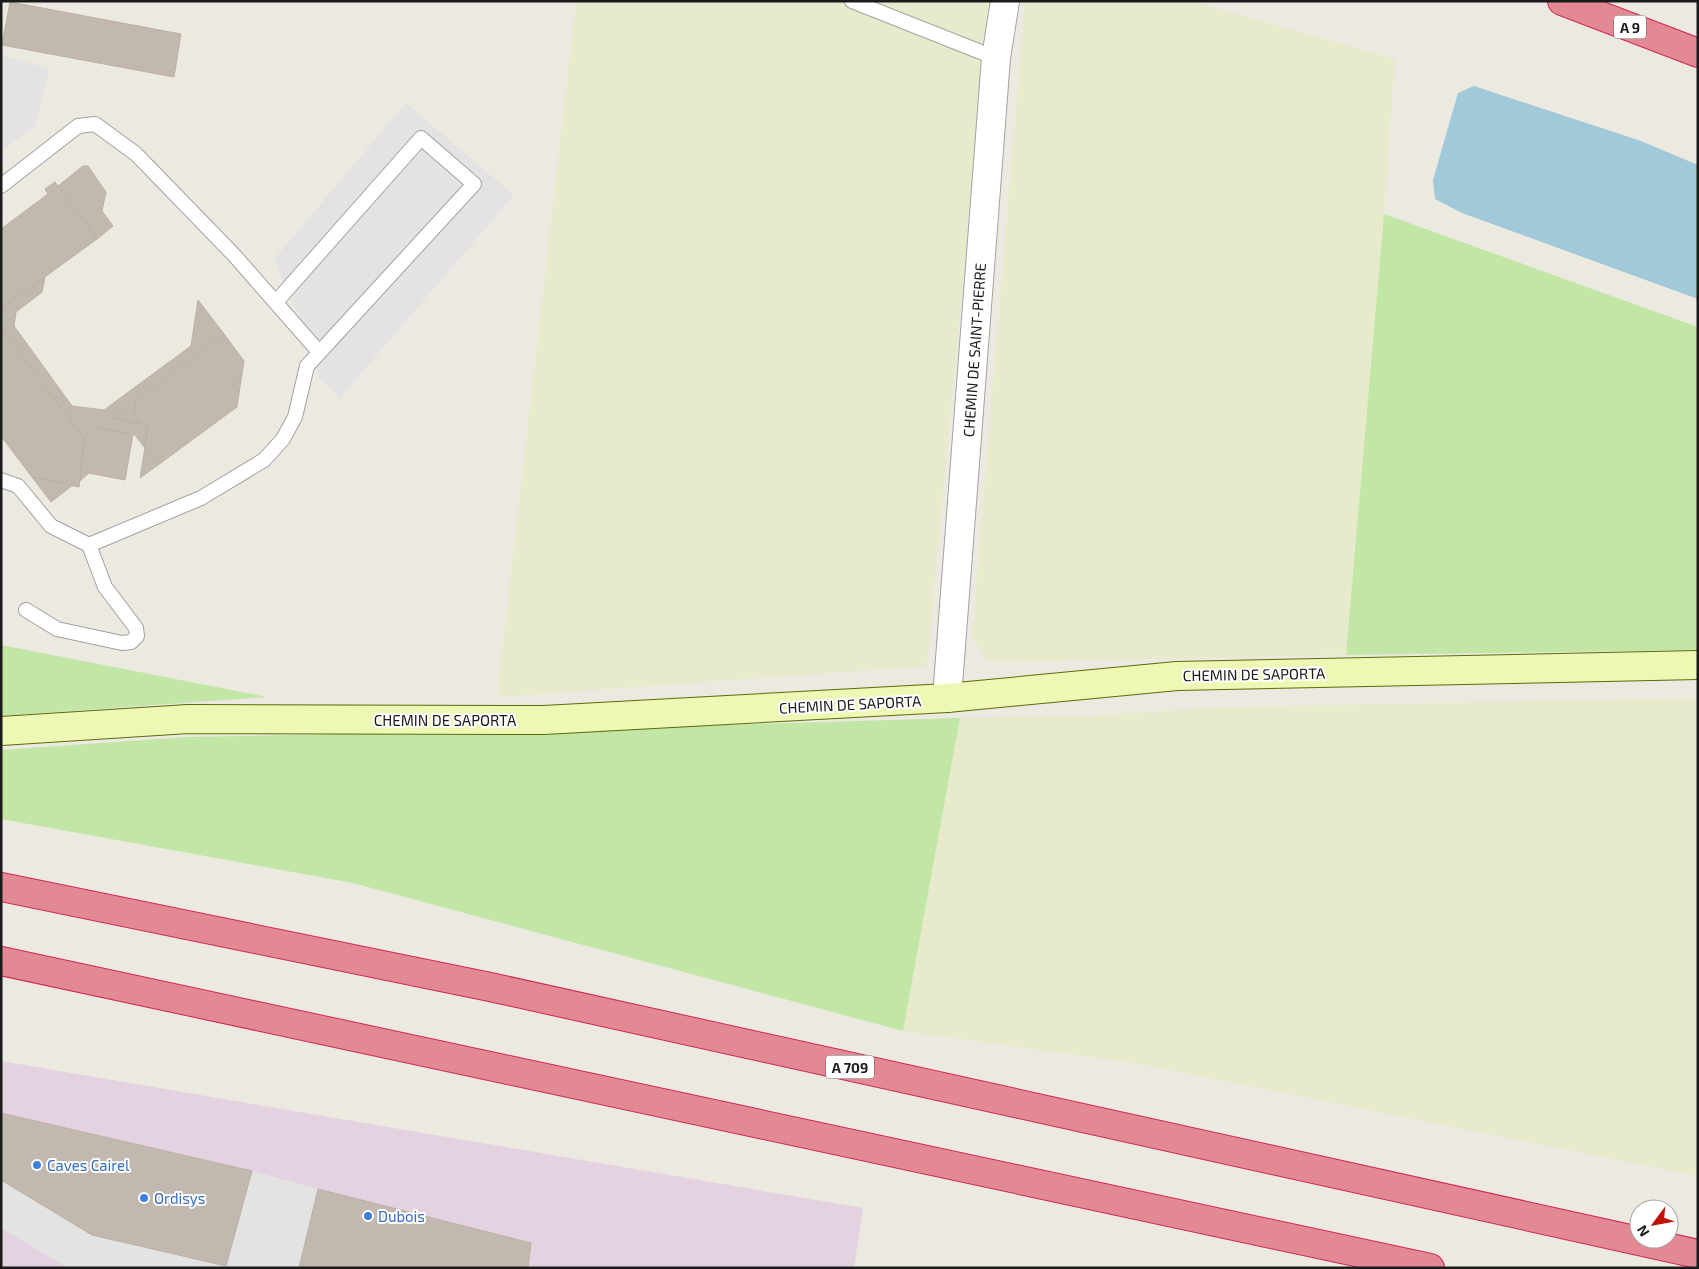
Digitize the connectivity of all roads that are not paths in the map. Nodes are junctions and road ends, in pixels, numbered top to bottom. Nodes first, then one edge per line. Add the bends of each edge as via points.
1 (852, 1) edge
2 (1005, 1) edge
3 (1562, 1) edge
4 (1698, 53) edge
5 (996, 58) junction
6 (1, 186) edge
7 (276, 302) junction
8 (319, 352) junction
9 (1, 480) edge
10 (90, 545) junction
11 (26, 610) dead end
12 (1698, 665) edge
13 (947, 698) junction
14 (1, 731) edge
15 (1, 887) edge
16 (1, 961) edge
17 (1698, 1254) edge
18 (1430, 1268) edge

1 - 5 lane
2 - 5 street, CHEMIN DE SAINT-PIERRE
3 - 4 highway, A 9
5 - 13 street, CHEMIN DE SAINT-PIERRE
6 - 7 lane via 78,126 95,124 136,154
7 - 8 lane
7 - 8 lane via 421,138 474,184
8 - 10 lane via 307,366 295,417 283,439 264,460 201,498
9 - 10 lane via 18,486 51,526
10 - 11 lane via 105,588 136,628 137,636 131,642 122,643 57,629
12 - 13 street, CHEMIN DE SAPORTA via 1177,676
13 - 14 street, CHEMIN DE SAPORTA via 544,720 188,719
15 - 17 highway, A 709 via 490,987
16 - 18 highway

